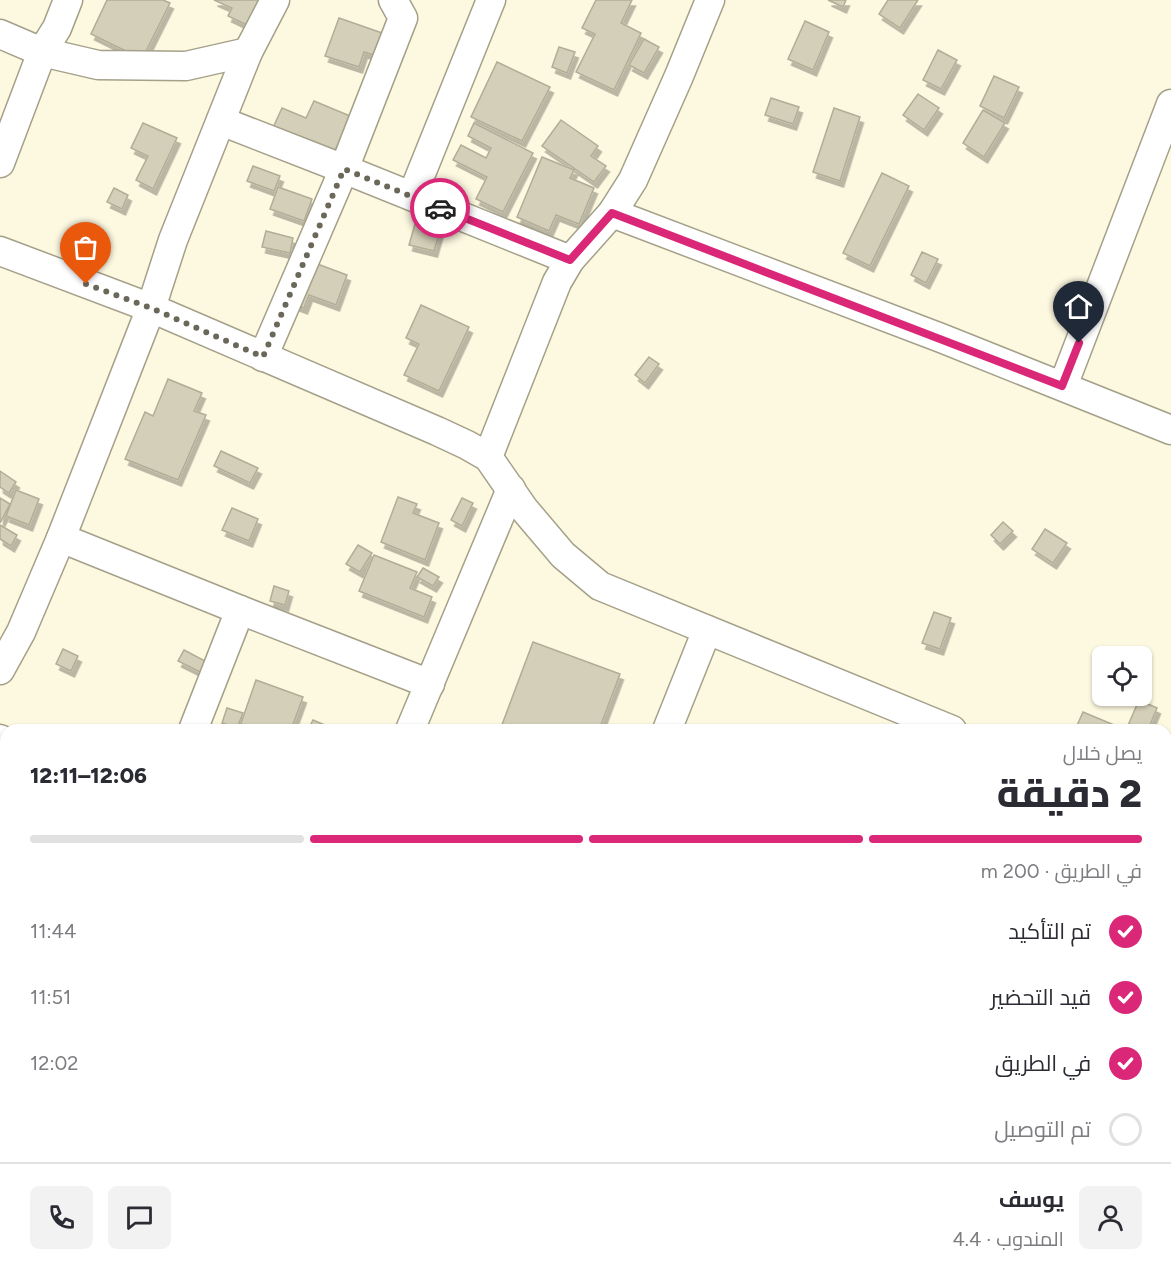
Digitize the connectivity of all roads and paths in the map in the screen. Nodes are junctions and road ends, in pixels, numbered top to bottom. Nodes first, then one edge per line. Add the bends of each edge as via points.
1 (68, 0) edge
2 (275, 0) edge
3 (393, 0) edge
4 (491, 0) edge
5 (710, 0) edge
6 (4, 32) edge
7 (42, 52) junction
8 (248, 52) junction
9 (1171, 104) edge
10 (220, 121) junction
11 (0, 163) edge
12 (344, 169) junction
13 (412, 196) junction
14 (612, 213) junction
15 (0, 251) edge
16 (570, 260) junction
17 (151, 308) junction
18 (263, 357) junction
19 (1062, 386) junction
20 (1171, 430) edge
21 (488, 458) junction
22 (511, 489) junction
23 (61, 538) junction
24 (240, 610) junction
25 (10, 627) edge
26 (707, 630) junction
27 (0, 670) edge
28 (430, 684) junction
29 (195, 724) edge
30 (413, 724) edge
31 (669, 724) edge
32 (937, 724) edge

1 - 7 street
2 - 8 street
3 - 12 street via 403,18
4 - 13 street
5 - 14 street via 633,180
6 - 7 street
7 - 8 street via 98,65 186,66
7 - 11 street
8 - 10 street
9 - 19 street
10 - 12 street
10 - 17 street
12 - 13 street
12 - 18 street
13 - 16 street
14 - 16 street
14 - 19 street
15 - 17 street
16 - 21 street via 557,282
17 - 18 street
17 - 23 street
18 - 21 street via 437,431
19 - 20 street
21 - 22 street
22 - 26 street via 563,555 600,586
22 - 28 street
23 - 24 street
23 - 25 street
24 - 28 street
24 - 29 street
25 - 27 street
26 - 31 street
26 - 32 street
28 - 30 street

